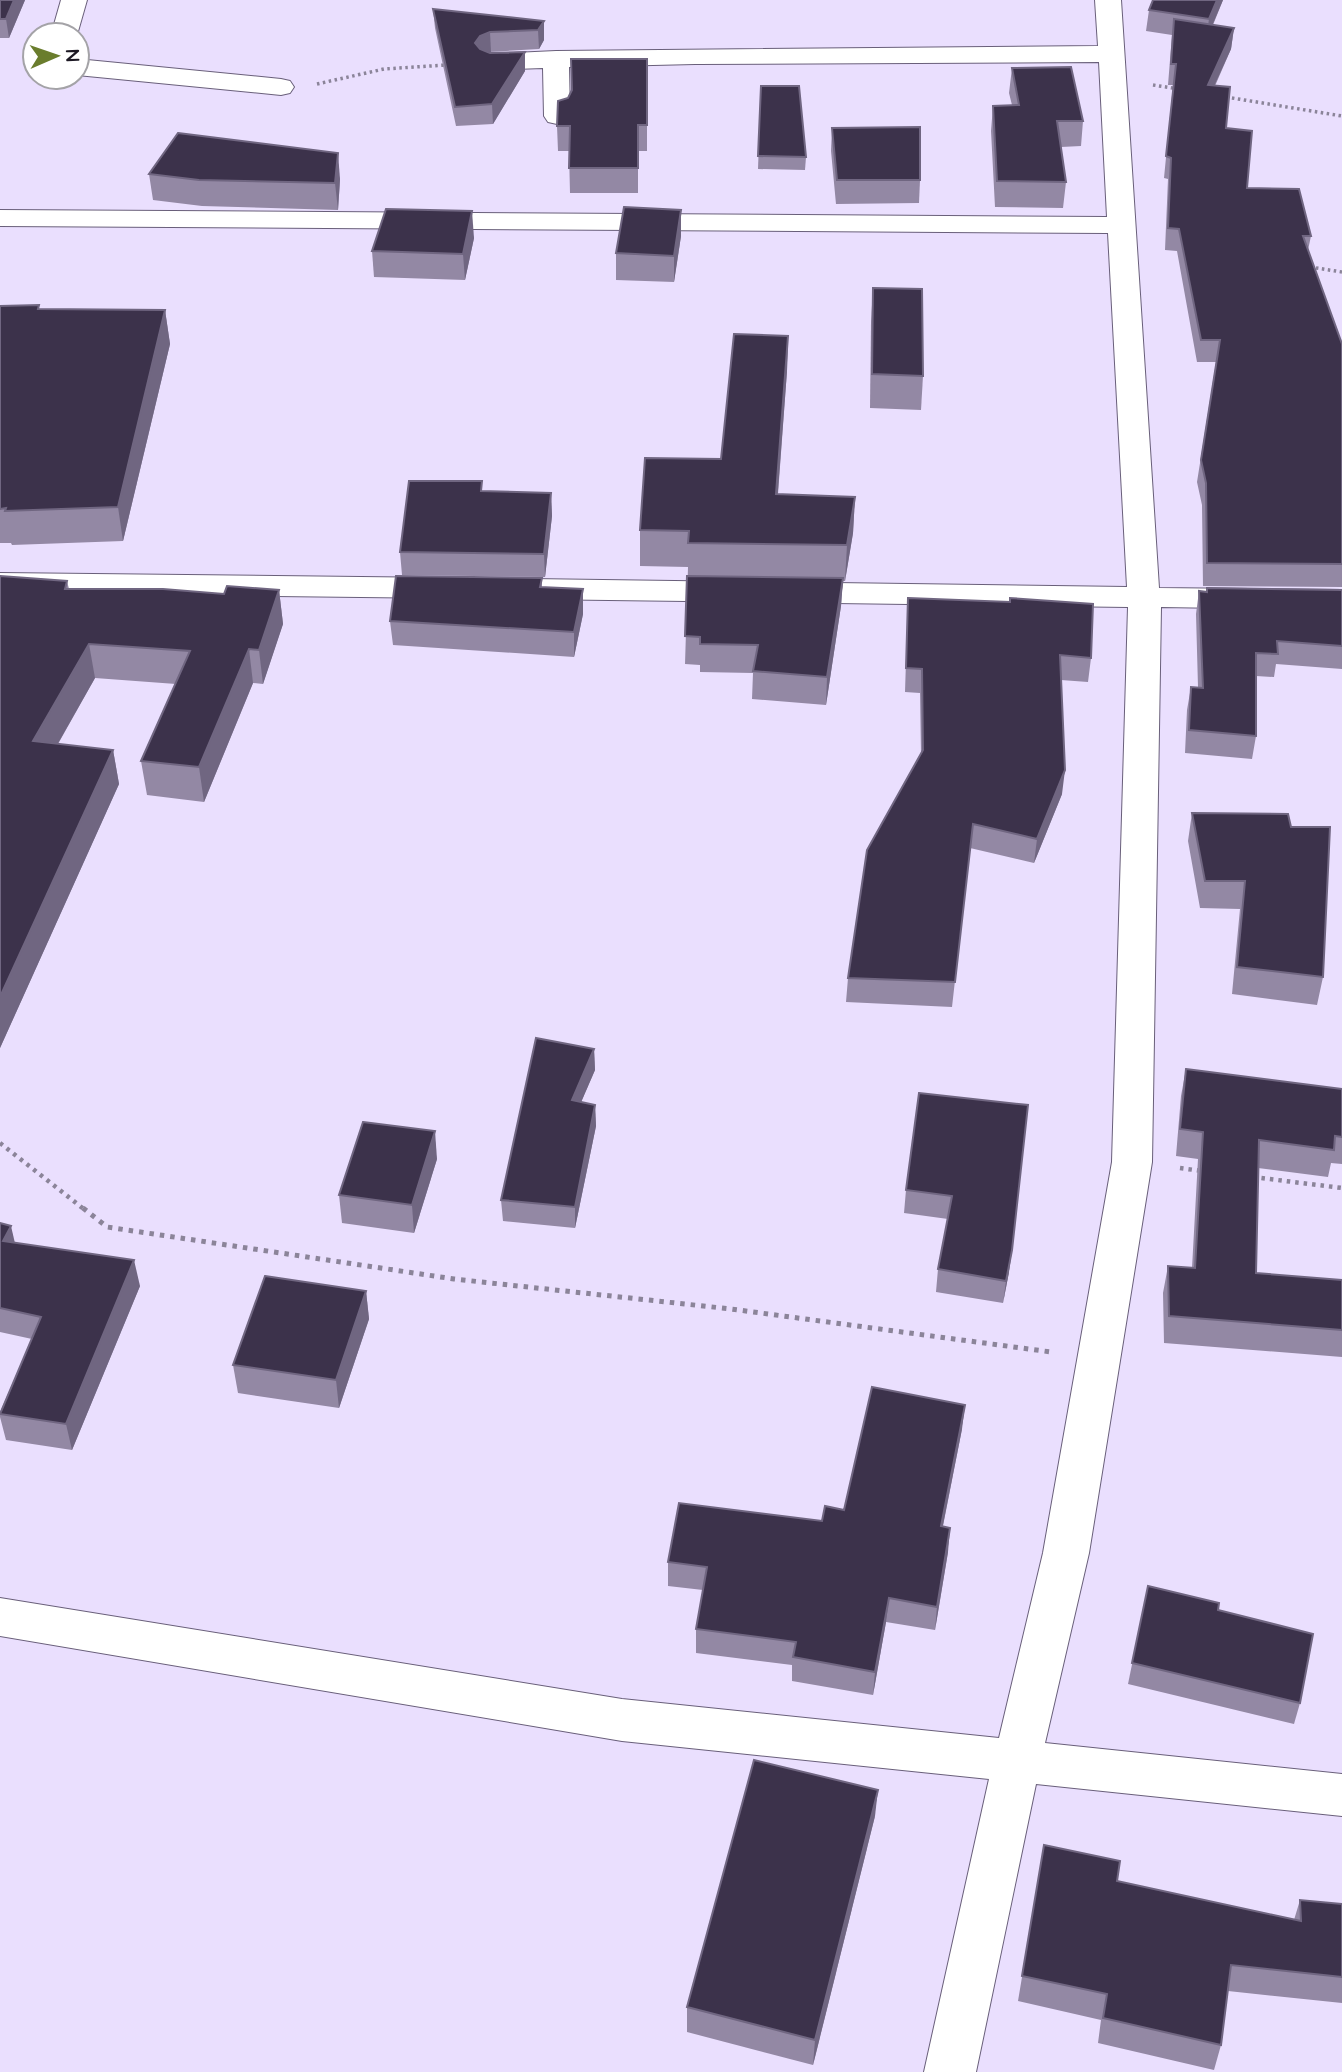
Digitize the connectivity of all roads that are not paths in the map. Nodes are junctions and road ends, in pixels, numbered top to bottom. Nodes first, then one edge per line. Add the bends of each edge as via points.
1 (74, 0) edge
2 (1108, 0) edge
3 (68, 21) edge
4 (556, 59) junction
5 (492, 62) edge
6 (1112, 67) junction
7 (91, 68) edge
8 (281, 88) road end
9 (557, 116) edge
10 (0, 218) edge
11 (1121, 225) junction
12 (0, 583) edge
13 (1144, 597) junction
14 (1342, 600) edge
15 (0, 1617) edge
16 (1017, 1761) junction
17 (1342, 1795) edge
18 (950, 2072) edge

1 - 3 street
2 - 6 street
4 - 5 street
4 - 6 street
4 - 9 street
6 - 11 street
7 - 8 street
10 - 11 street
11 - 13 street
12 - 13 street
13 - 14 street
13 - 16 street via 1132,1162 1066,1553
15 - 16 street via 622,1720
16 - 17 street
16 - 18 street

